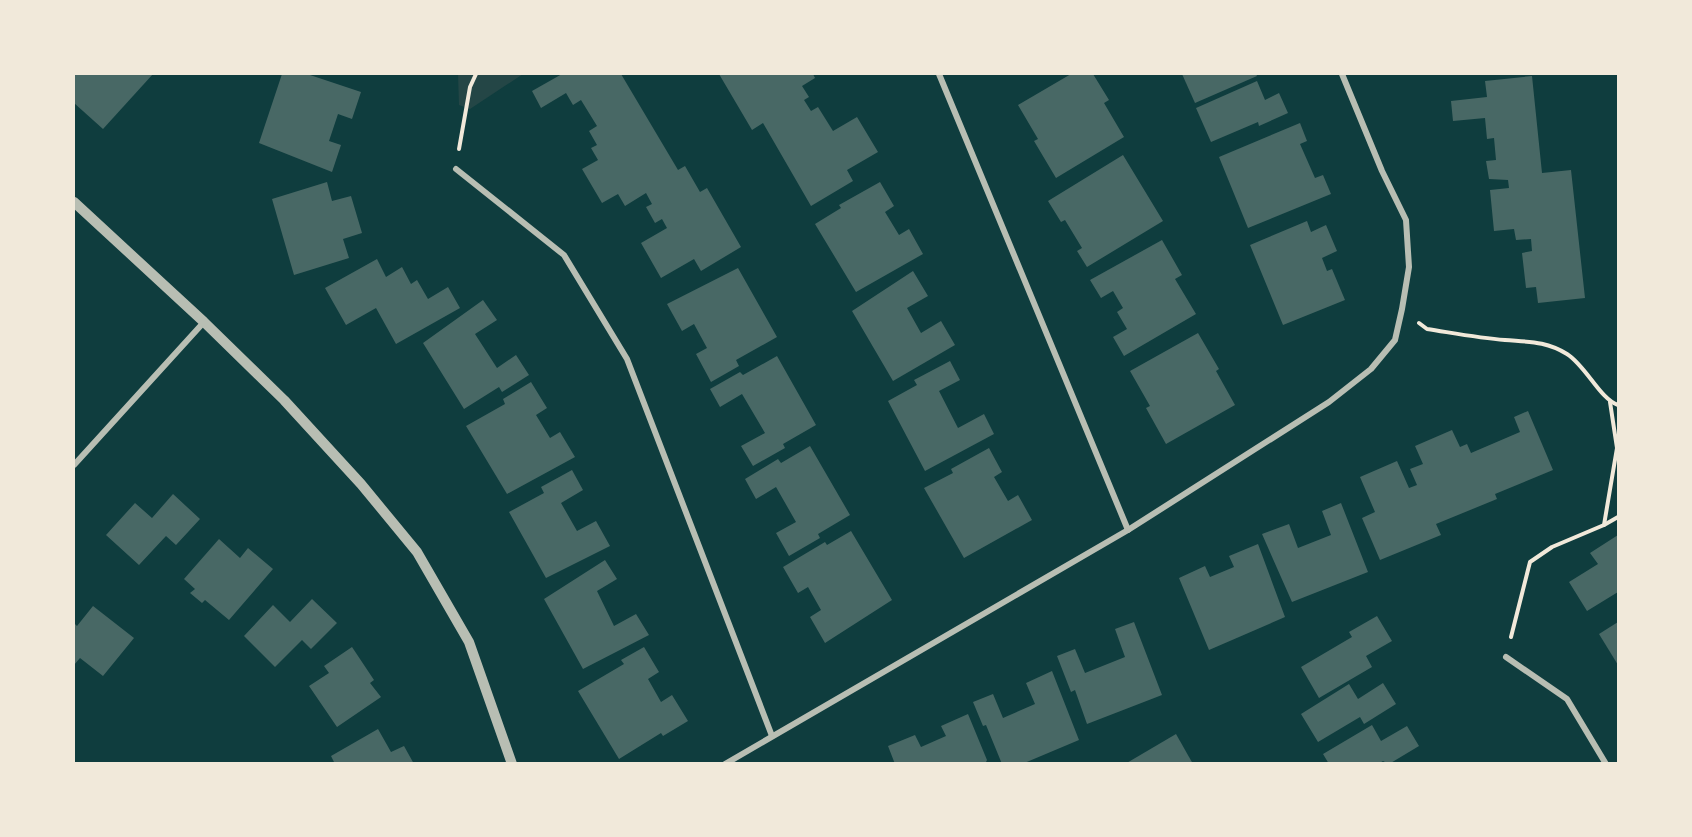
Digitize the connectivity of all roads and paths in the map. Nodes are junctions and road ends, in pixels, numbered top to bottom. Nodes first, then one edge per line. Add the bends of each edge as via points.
1 (476, 74) edge
2 (939, 74) edge
3 (1342, 74) edge
4 (456, 169) joint
5 (74, 202) edge
6 (1402, 309) junction
7 (204, 322) junction
8 (1610, 402) junction
9 (1618, 405) edge
10 (74, 465) edge
11 (1618, 517) edge
12 (1604, 525) junction
13 (1128, 530) junction
14 (1506, 657) joint
15 (772, 736) junction
16 (512, 764) edge
17 (725, 764) edge
18 (1606, 764) edge

1 - 4 path via 470,87
2 - 13 street
3 - 6 street via 1406,220 1408,267
4 - 15 street via 564,255 627,359
5 - 7 street
6 - 8 path via 1427,329 1540,341 1568,355
6 - 13 street via 1395,339 1371,369 1329,402
7 - 10 street
7 - 16 street via 346,467 417,552 469,642
8 - 9 path
8 - 12 path via 1617,448
11 - 12 path
12 - 14 path via 1552,547 1530,562
13 - 15 street
14 - 18 street via 1567,699
15 - 17 street

